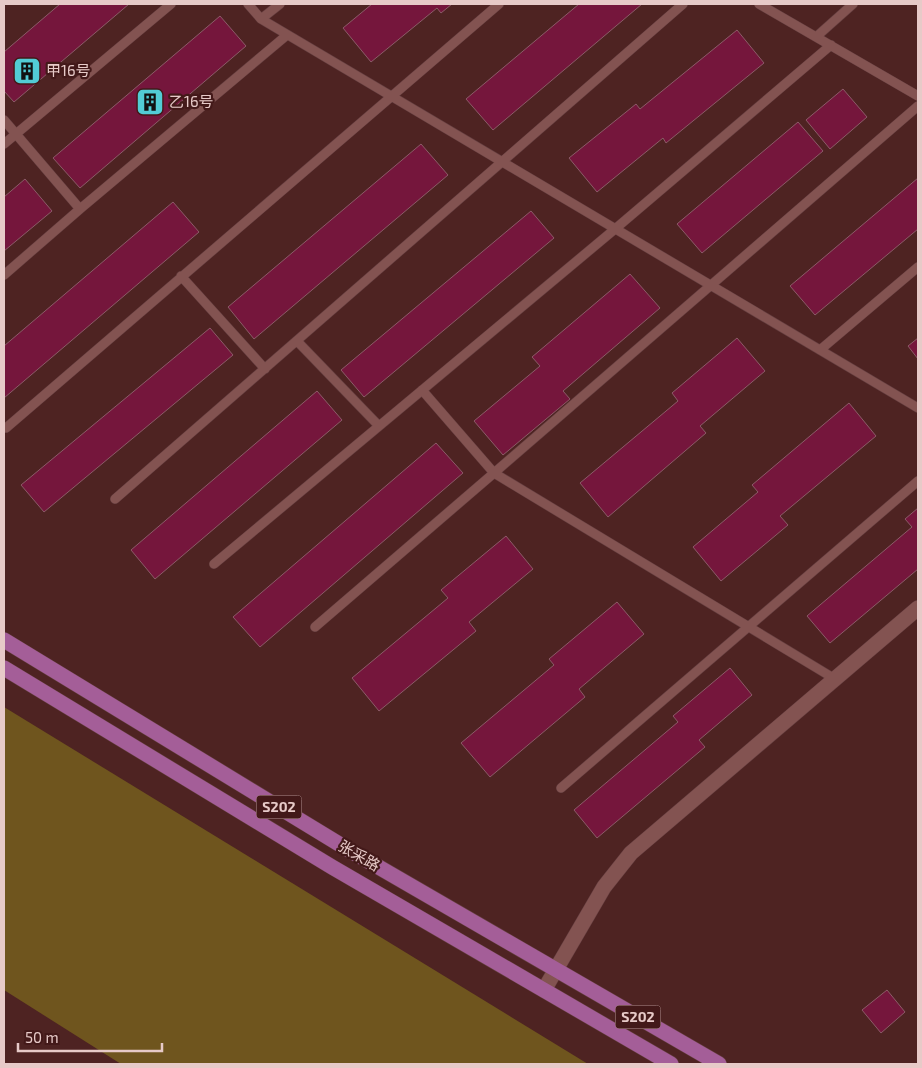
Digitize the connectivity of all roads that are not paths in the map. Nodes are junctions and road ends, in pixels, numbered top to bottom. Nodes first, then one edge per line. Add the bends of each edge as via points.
1 (171, 4) edge
2 (248, 4) edge
3 (280, 4) edge
4 (499, 4) edge
5 (683, 4) edge
6 (759, 4) edge
7 (853, 4) edge
8 (261, 19) junction
9 (287, 35) junction
10 (816, 37) junction
11 (830, 45) junction
12 (390, 96) junction
13 (918, 96) edge
14 (918, 106) edge
15 (4, 120) edge
16 (16, 134) junction
17 (4, 144) edge
18 (502, 162) junction
19 (80, 209) junction
20 (615, 229) junction
21 (918, 267) edge
22 (4, 275) edge
23 (181, 276) junction
24 (712, 286) junction
25 (297, 341) junction
26 (820, 350) junction
27 (265, 369) junction
28 (422, 390) junction
29 (918, 408) edge
30 (379, 426) junction
31 (6, 428) dead end
32 (494, 474) junction
33 (918, 481) edge
34 (116, 499) dead end
35 (214, 564) dead end
36 (918, 608) edge
37 (315, 627) dead end
38 (749, 627) junction
39 (4, 640) edge
40 (4, 668) edge
41 (835, 679) junction
42 (561, 788) dead end
43 (556, 970) junction
44 (544, 990) junction
45 (671, 1064) edge
46 (719, 1064) edge

1 - 16 lane
2 - 8 lane
3 - 8 lane
4 - 12 lane
5 - 18 lane
6 - 10 lane
7 - 10 lane
8 - 9 lane
9 - 12 lane
9 - 19 lane
10 - 11 lane
11 - 13 lane
11 - 20 lane
12 - 18 lane
12 - 23 lane
14 - 24 lane
15 - 16 lane
16 - 17 lane
16 - 19 lane
18 - 20 lane
18 - 25 lane
19 - 22 lane
20 - 24 lane
20 - 28 lane
21 - 26 lane
23 - 27 lane
23 - 31 lane
24 - 26 lane
24 - 32 lane
25 - 27 lane
25 - 30 lane
26 - 29 lane
27 - 34 lane
28 - 30 lane
28 - 32 lane
30 - 35 lane
32 - 37 lane
32 - 38 lane
33 - 38 lane
36 - 41 street
38 - 41 lane
38 - 42 lane
39 - 43 main road, 张采路 / S202 via 344,847
40 - 44 main road, 张采路 / S202 via 332,867
41 - 43 street via 631,853 604,887
43 - 44 street
43 - 46 main road, 张采路 / S202
44 - 45 main road, 张采路 / S202

